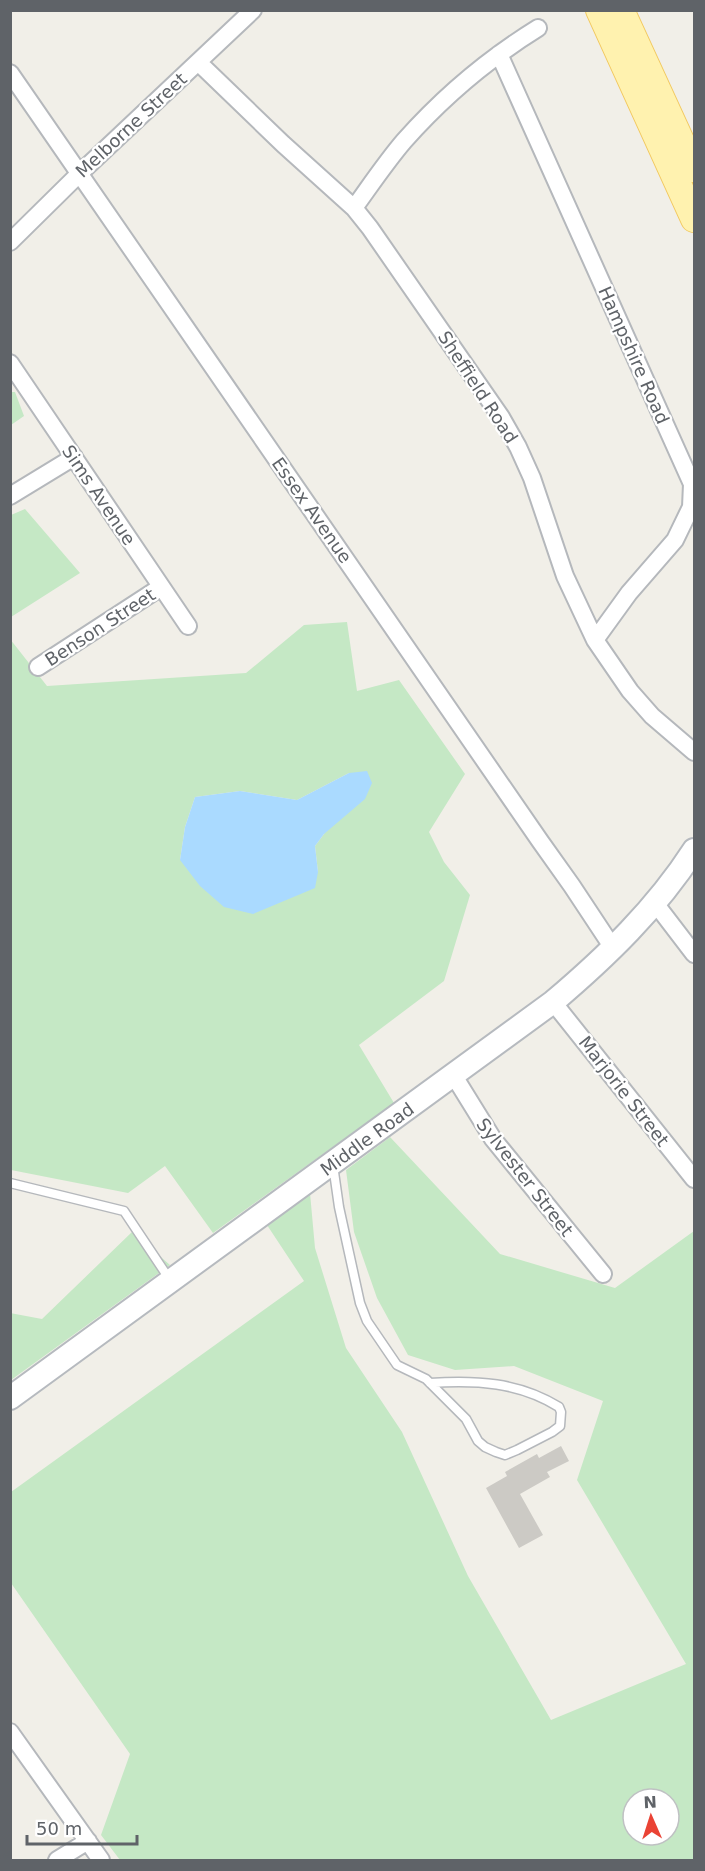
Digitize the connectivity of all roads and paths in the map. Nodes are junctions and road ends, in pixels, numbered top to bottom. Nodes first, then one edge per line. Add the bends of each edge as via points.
1 (253, 10) edge
2 (599, 10) edge
3 (621, 10) edge
4 (538, 28) dead end
5 (499, 54) junction
6 (198, 62) junction
7 (10, 73) edge
8 (694, 169) edge
9 (80, 174) junction
10 (354, 208) junction
11 (694, 219) edge
12 (10, 242) edge
13 (10, 363) edge
14 (74, 457) junction
15 (10, 495) edge
16 (161, 587) junction
17 (188, 626) dead end
18 (595, 640) junction
19 (38, 667) dead end
20 (694, 752) edge
21 (694, 850) edge
22 (655, 903) junction
23 (613, 948) junction
24 (694, 954) edge
25 (553, 1002) junction
26 (454, 1076) junction
27 (333, 1164) junction
28 (694, 1179) edge
29 (10, 1183) edge
30 (603, 1274) dead end
31 (170, 1280) junction
32 (430, 1383) junction
33 (10, 1398) edge
34 (10, 1732) edge
35 (88, 1841) junction
36 (57, 1860) edge
37 (101, 1860) edge

1 - 6 street, Melborne Street
2 - 11 main road
3 - 8 main road
4 - 5 street
5 - 10 street via 426,117
5 - 18 street, Hampshire Road via 692,484 691,507 675,540 629,592
6 - 9 street, Melborne Street
6 - 10 street, Sheffield Road
7 - 9 street, Essex Avenue
9 - 12 street, Melborne Street
9 - 23 street, Essex Avenue
10 - 18 street, Sheffield Road via 469,369 518,447 565,576
13 - 14 street, Sims Avenue
14 - 15 street
14 - 16 street, Sims Avenue
16 - 17 street, Sims Avenue
16 - 19 street, Benson Street
18 - 20 street, Sheffield Road via 652,716
21 - 22 main road, Middle Road
22 - 23 main road, Middle Road
22 - 24 street
23 - 25 main road, Middle Road
25 - 26 main road, Middle Road
25 - 28 street, Marjorie Street
26 - 27 main road, Middle Road
26 - 30 street, Sylvester Street via 493,1139
27 - 31 main road, Middle Road
27 - 32 lane via 339,1207 367,1321 397,1365
29 - 31 lane via 124,1211
31 - 33 main road, Middle Road
32 - 32 lane via 466,1419 478,1441 505,1455 560,1426 559,1407 530,1392 498,1384
34 - 35 street
35 - 36 street
35 - 37 street

